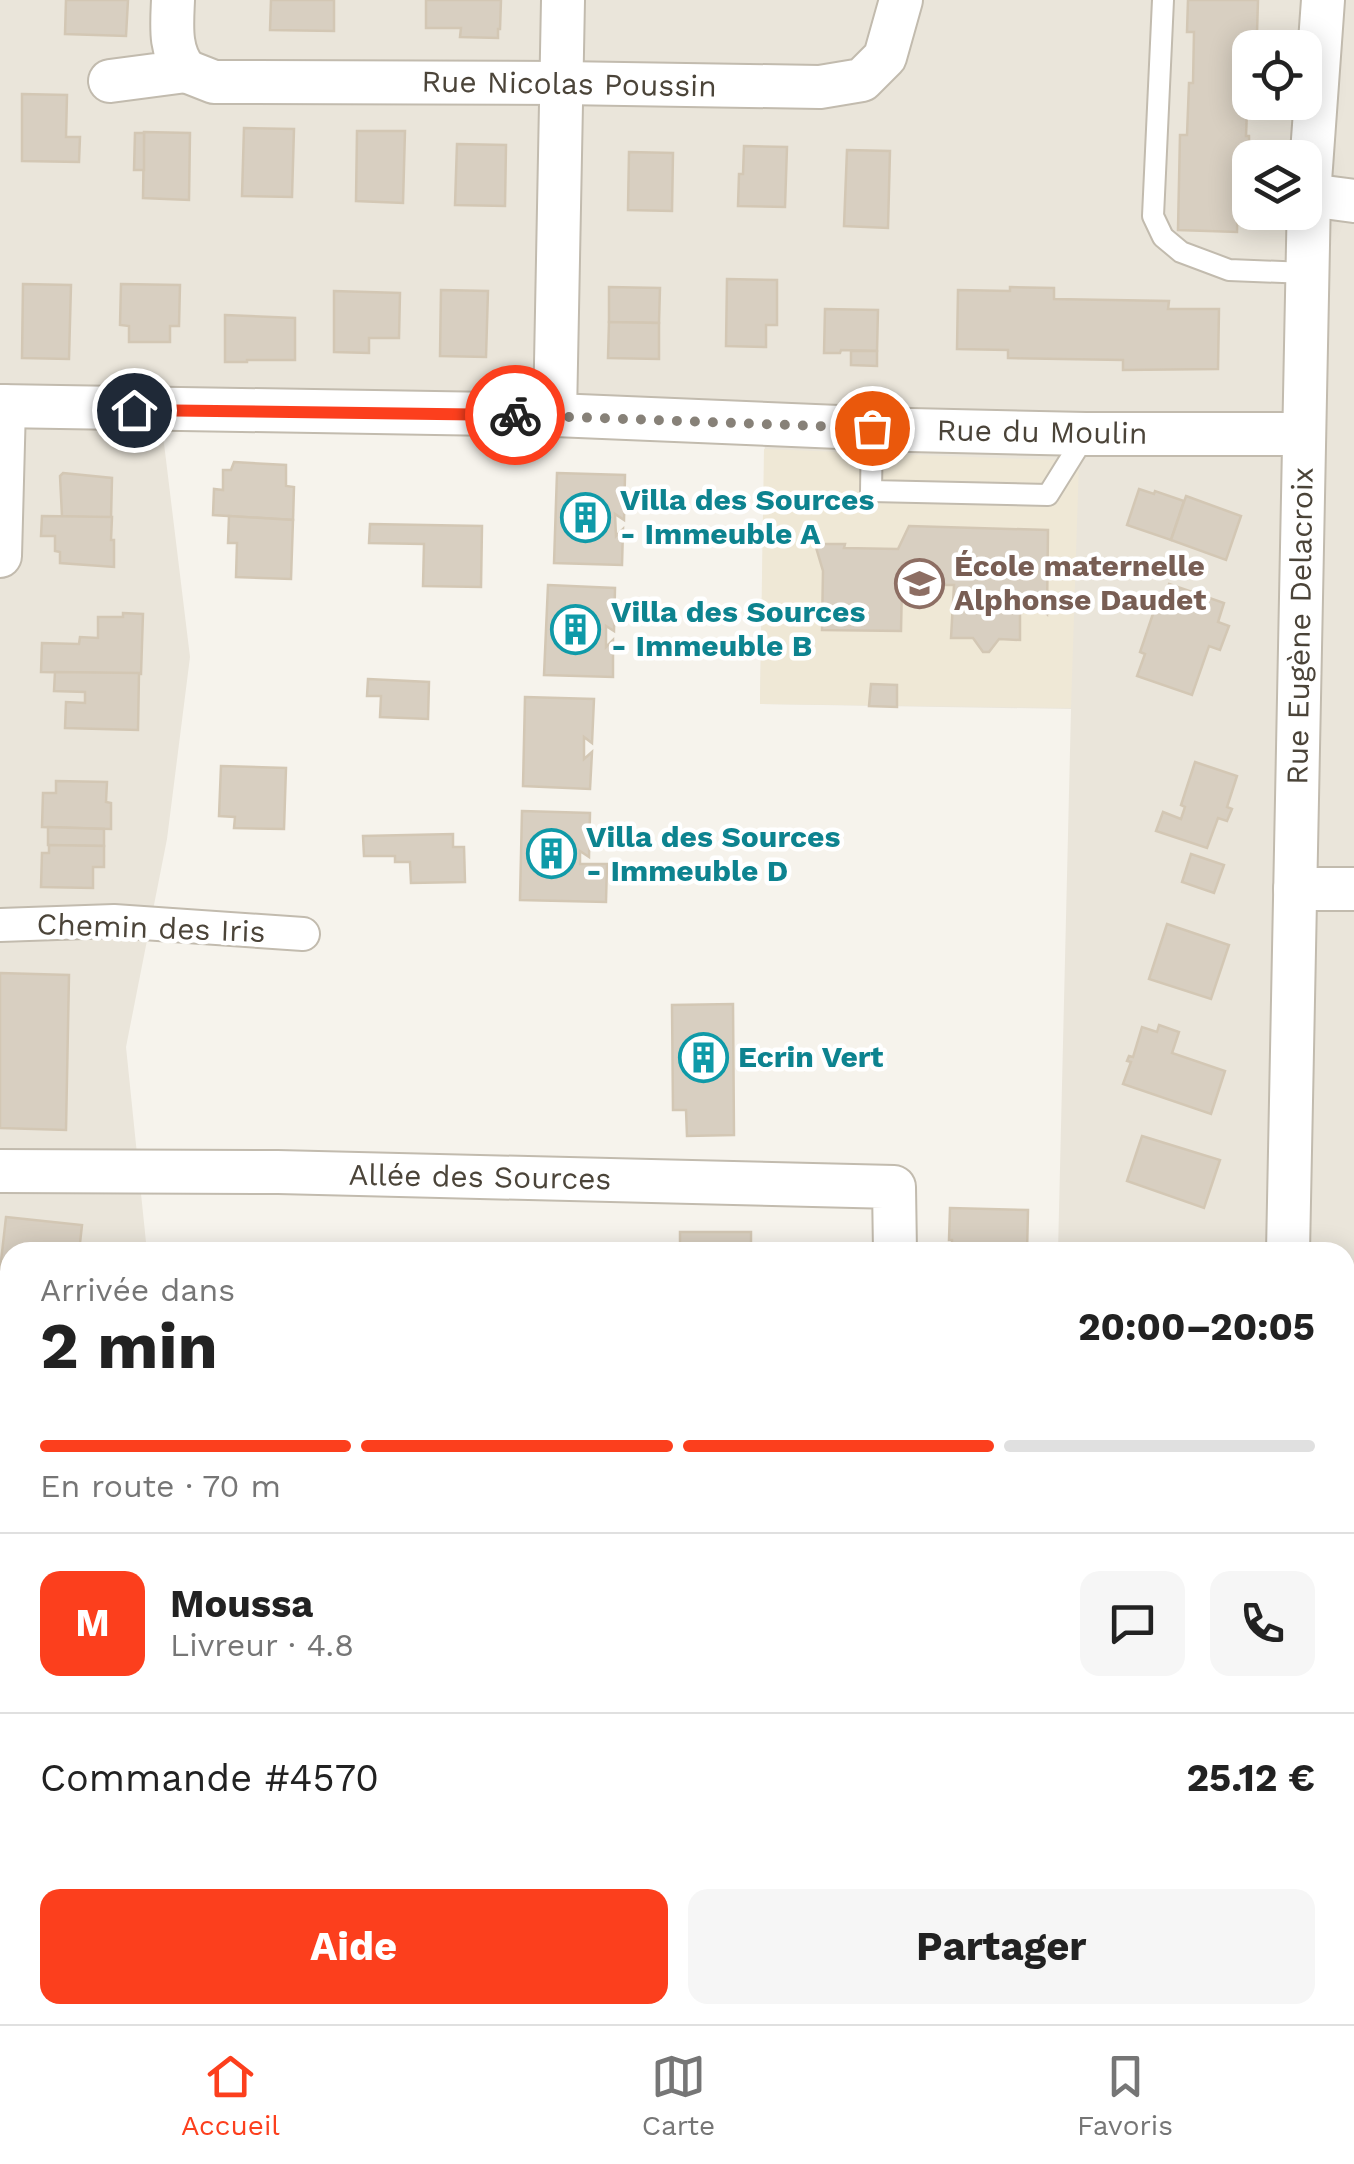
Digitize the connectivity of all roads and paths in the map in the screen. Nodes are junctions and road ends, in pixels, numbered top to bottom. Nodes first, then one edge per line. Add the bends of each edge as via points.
1 (173, 0) edge
2 (563, 0) edge
3 (901, 0) edge
4 (1164, 0) edge
5 (1323, 0) edge
6 (186, 71) junction
7 (110, 81) dead end
8 (562, 83) junction
9 (1313, 140) edge
10 (1322, 197) edge
11 (1354, 201) edge
12 (1309, 230) edge
13 (1308, 273) junction
14 (2, 406) edge
15 (555, 416) junction
16 (872, 428) junction
17 (1086, 434) junction
18 (1304, 434) junction
19 (0, 556) edge
20 (1295, 889) junction
21 (1354, 889) edge
22 (0, 925) edge
23 (303, 934) dead end
24 (0, 1171) edge
25 (895, 1242) edge
26 (1288, 1242) edge

1 - 6 street via 174,48
2 - 8 street
3 - 8 street, Rue Nicolas Poussin via 884,57 862,80 820,87
4 - 13 lane via 1153,216 1163,237 1181,252 1228,270
5 - 9 street, Rue Eugène Delacroix
6 - 7 street
6 - 8 street, Rue Nicolas Poussin via 214,82
8 - 15 street
10 - 11 street
12 - 13 street, Rue Eugène Delacroix
13 - 18 street, Rue Eugène Delacroix
14 - 15 street, Rue du Moulin
14 - 19 street
15 - 16 street, Rue du Moulin
16 - 17 street, Rue du Moulin
16 - 17 lane via 870,490 1048,495
17 - 18 street, Rue du Moulin
18 - 20 street, Rue Eugène Delacroix
20 - 21 street
20 - 26 street, Rue Eugène Delacroix
22 - 23 street, Chemin des Iris via 114,921
24 - 25 street, Allée des Sources via 894,1187

